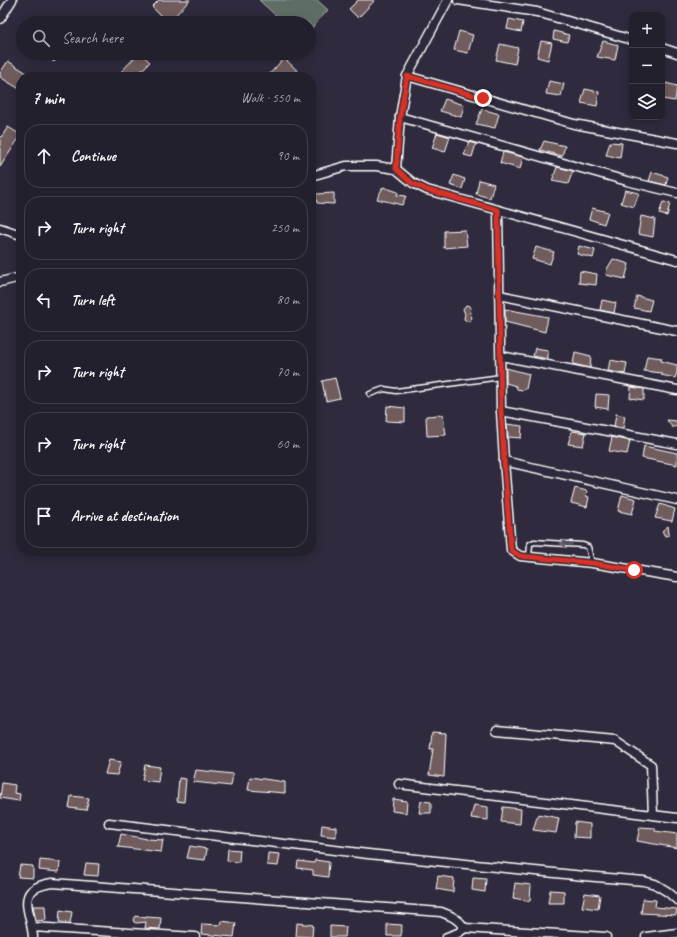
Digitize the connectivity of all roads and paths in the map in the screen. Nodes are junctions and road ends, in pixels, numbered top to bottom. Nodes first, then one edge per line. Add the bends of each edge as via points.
1 (12, 0) edge
2 (448, 0) edge
3 (458, 0) edge
4 (0, 19) edge
5 (629, 39) edge
6 (665, 49) edge
7 (677, 53) edge
8 (407, 76) junction
9 (400, 117) junction
10 (677, 143) edge
11 (396, 169) junction
12 (316, 175) edge
13 (677, 193) edge
14 (498, 210) junction
15 (0, 228) edge
16 (16, 233) edge
17 (677, 260) edge
18 (16, 278) edge
19 (0, 282) edge
20 (499, 295) junction
21 (677, 331) edge
22 (501, 356) junction
23 (501, 377) junction
24 (677, 390) edge
25 (370, 394) dead end
26 (501, 411) junction
27 (677, 444) edge
28 (504, 461) junction
29 (677, 500) edge
30 (529, 557) junction
31 (592, 563) junction
32 (677, 577) edge
33 (497, 730) dead end
34 (400, 784) dead end
35 (653, 815) junction
36 (677, 818) edge
37 (110, 823) dead end
38 (677, 900) edge
39 (32, 927) junction
40 (465, 928) junction
41 (677, 934) edge
42 (33, 937) edge
43 (195, 937) edge
44 (447, 937) edge
45 (606, 937) edge
46 (646, 937) edge

1 - 4 street
2 - 8 street
3 - 5 street via 537,12
6 - 7 street
8 - 9 street
8 - 10 street via 574,124
9 - 11 street
9 - 13 street
11 - 12 street via 346,166
11 - 14 street via 412,183 427,190
14 - 17 street
14 - 20 street
15 - 16 street
18 - 19 street
20 - 21 street
20 - 22 street
22 - 23 street
22 - 24 street
23 - 25 lane via 396,392 384,389
23 - 26 street
26 - 27 street
26 - 28 street
28 - 29 street
28 - 30 street via 511,550 520,556
30 - 31 street
31 -> 30 lane via 588,547 583,544 534,542 530,544
31 - 32 street
33 - 35 street via 614,741 651,766
34 - 35 street
35 - 36 street
37 - 38 street via 368,854 644,881 655,884
39 - 40 street via 27,910 27,898 31,889 52,882 441,912 456,918
39 - 42 street
39 - 43 street
40 - 44 street
40 - 45 street
41 - 46 street

